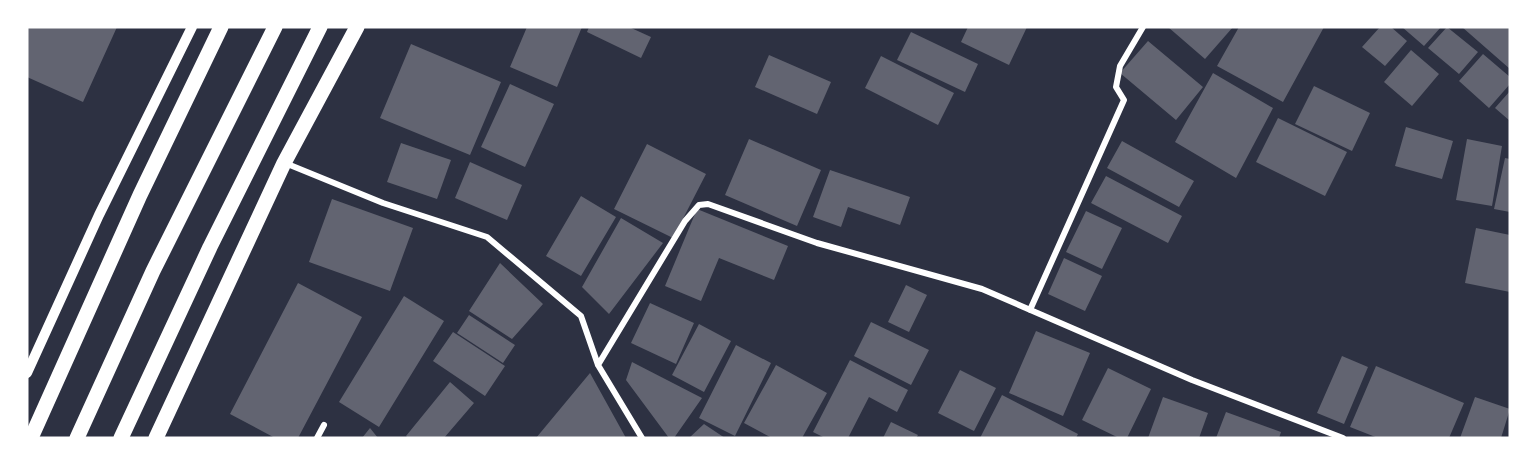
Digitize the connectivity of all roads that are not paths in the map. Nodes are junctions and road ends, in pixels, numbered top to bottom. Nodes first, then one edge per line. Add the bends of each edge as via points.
1 (192, 27) edge
2 (221, 27) edge
3 (275, 27) edge
4 (320, 27) edge
5 (357, 27) edge
6 (1143, 27) edge
7 (284, 163) junction
8 (1030, 310) junction
9 (598, 365) junction
10 (27, 373) edge
11 (324, 425) dead end
12 (31, 438) edge
13 (77, 438) edge
14 (121, 438) edge
15 (156, 438) edge
16 (317, 438) edge
17 (642, 438) edge
18 (1343, 438) edge

1 - 10 street via 99,215
2 - 12 main road via 140,195
3 - 13 main road via 153,271
4 - 14 main road via 210,247
5 - 7 main road
6 - 8 street via 1120,66 1116,87 1124,100
7 - 9 street via 383,203 487,237 581,316
7 - 15 main road
8 - 9 street via 982,289 818,243 699,204
8 - 18 street via 1192,380
9 - 17 street
11 - 16 street

